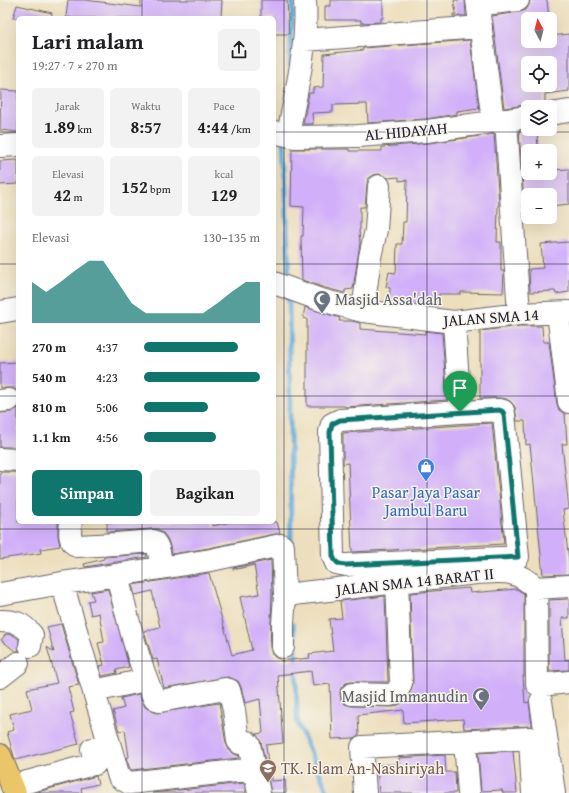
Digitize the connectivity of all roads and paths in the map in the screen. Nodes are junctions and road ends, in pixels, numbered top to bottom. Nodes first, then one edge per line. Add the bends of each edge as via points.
1 (305, 0) edge
2 (477, 0) edge
3 (518, 0) edge
4 (481, 28) junction
5 (304, 40) junction
6 (569, 112) edge
7 (557, 113) edge
8 (521, 118) edge
9 (500, 120) junction
10 (282, 134) edge
11 (16, 144) edge
12 (0, 146) edge
13 (379, 186) dead end
14 (285, 287) edge
15 (16, 309) edge
16 (363, 311) junction
17 (0, 312) edge
18 (563, 312) edge
19 (519, 314) junction
20 (454, 322) junction
21 (569, 402) edge
22 (460, 412) junction
23 (0, 459) edge
24 (16, 460) edge
25 (70, 524) edge
26 (517, 565) junction
27 (161, 568) junction
28 (117, 575) junction
29 (397, 581) junction
30 (62, 583) junction
31 (569, 586) edge
32 (536, 588) junction
33 (0, 594) edge
34 (289, 594) junction
35 (0, 621) edge
36 (30, 646) dead end
37 (283, 647) dead end
38 (18, 664) dead end
39 (0, 677) edge
40 (146, 680) junction
41 (569, 682) edge
42 (94, 691) junction
43 (352, 694) dead end
44 (541, 701) dead end
45 (465, 742) junction
46 (109, 746) junction
47 (0, 755) edge
48 (254, 769) junction
49 (170, 786) edge
50 (13, 790) edge
51 (260, 793) edge
52 (365, 793) edge
53 (469, 793) edge
54 (533, 793) edge
55 (554, 793) edge

1 - 5 street
2 - 3 street via 484,4
2 - 4 street
4 - 5 street
4 - 9 street
5 - 10 street via 302,60
6 - 7 street
8 - 9 street, AL HIDAYAH
9 - 10 street, AL HIDAYAH via 427,131 366,135 302,137
9 - 19 street
11 - 12 street
13 - 16 street via 376,230
14 - 16 street, JALAN SMA 14
15 - 17 street
16 - 20 street, JALAN SMA 14
18 - 19 street, JALAN SMA 14
18 - 21 street
19 - 20 street, JALAN SMA 14
20 - 22 street
22 - 26 street via 504,412
22 - 26 street via 340,420 332,424 330,432 334,560 341,565
23 - 24 street
25 - 27 street via 70,539 77,546 153,541 158,546
26 - 29 street, JALAN SMA 14 BARAT II via 507,572
26 - 32 street, JALAN SMA 14 BARAT II via 520,575
27 - 28 street
27 - 34 street via 282,545
28 - 30 street
28 - 40 street
29 - 34 street, JALAN SMA 14 BARAT II
29 - 43 street via 401,683 398,690 390,695
30 - 33 street
30 - 42 street
31 - 32 street
32 - 41 street via 537,684
34 - 37 street via 283,624
35 - 36 street via 16,622 25,627 32,636
38 - 39 street
40 - 42 street
40 - 48 street via 158,701 226,688 229,690 238,741 249,743
42 - 46 street
44 - 55 street
45 - 52 street via 362,747
45 - 53 street
45 - 54 street via 530,738
46 - 49 street via 118,777 124,781
46 - 50 street via 92,749 94,764
47 - 50 main road
48 - 49 street
48 - 51 street

